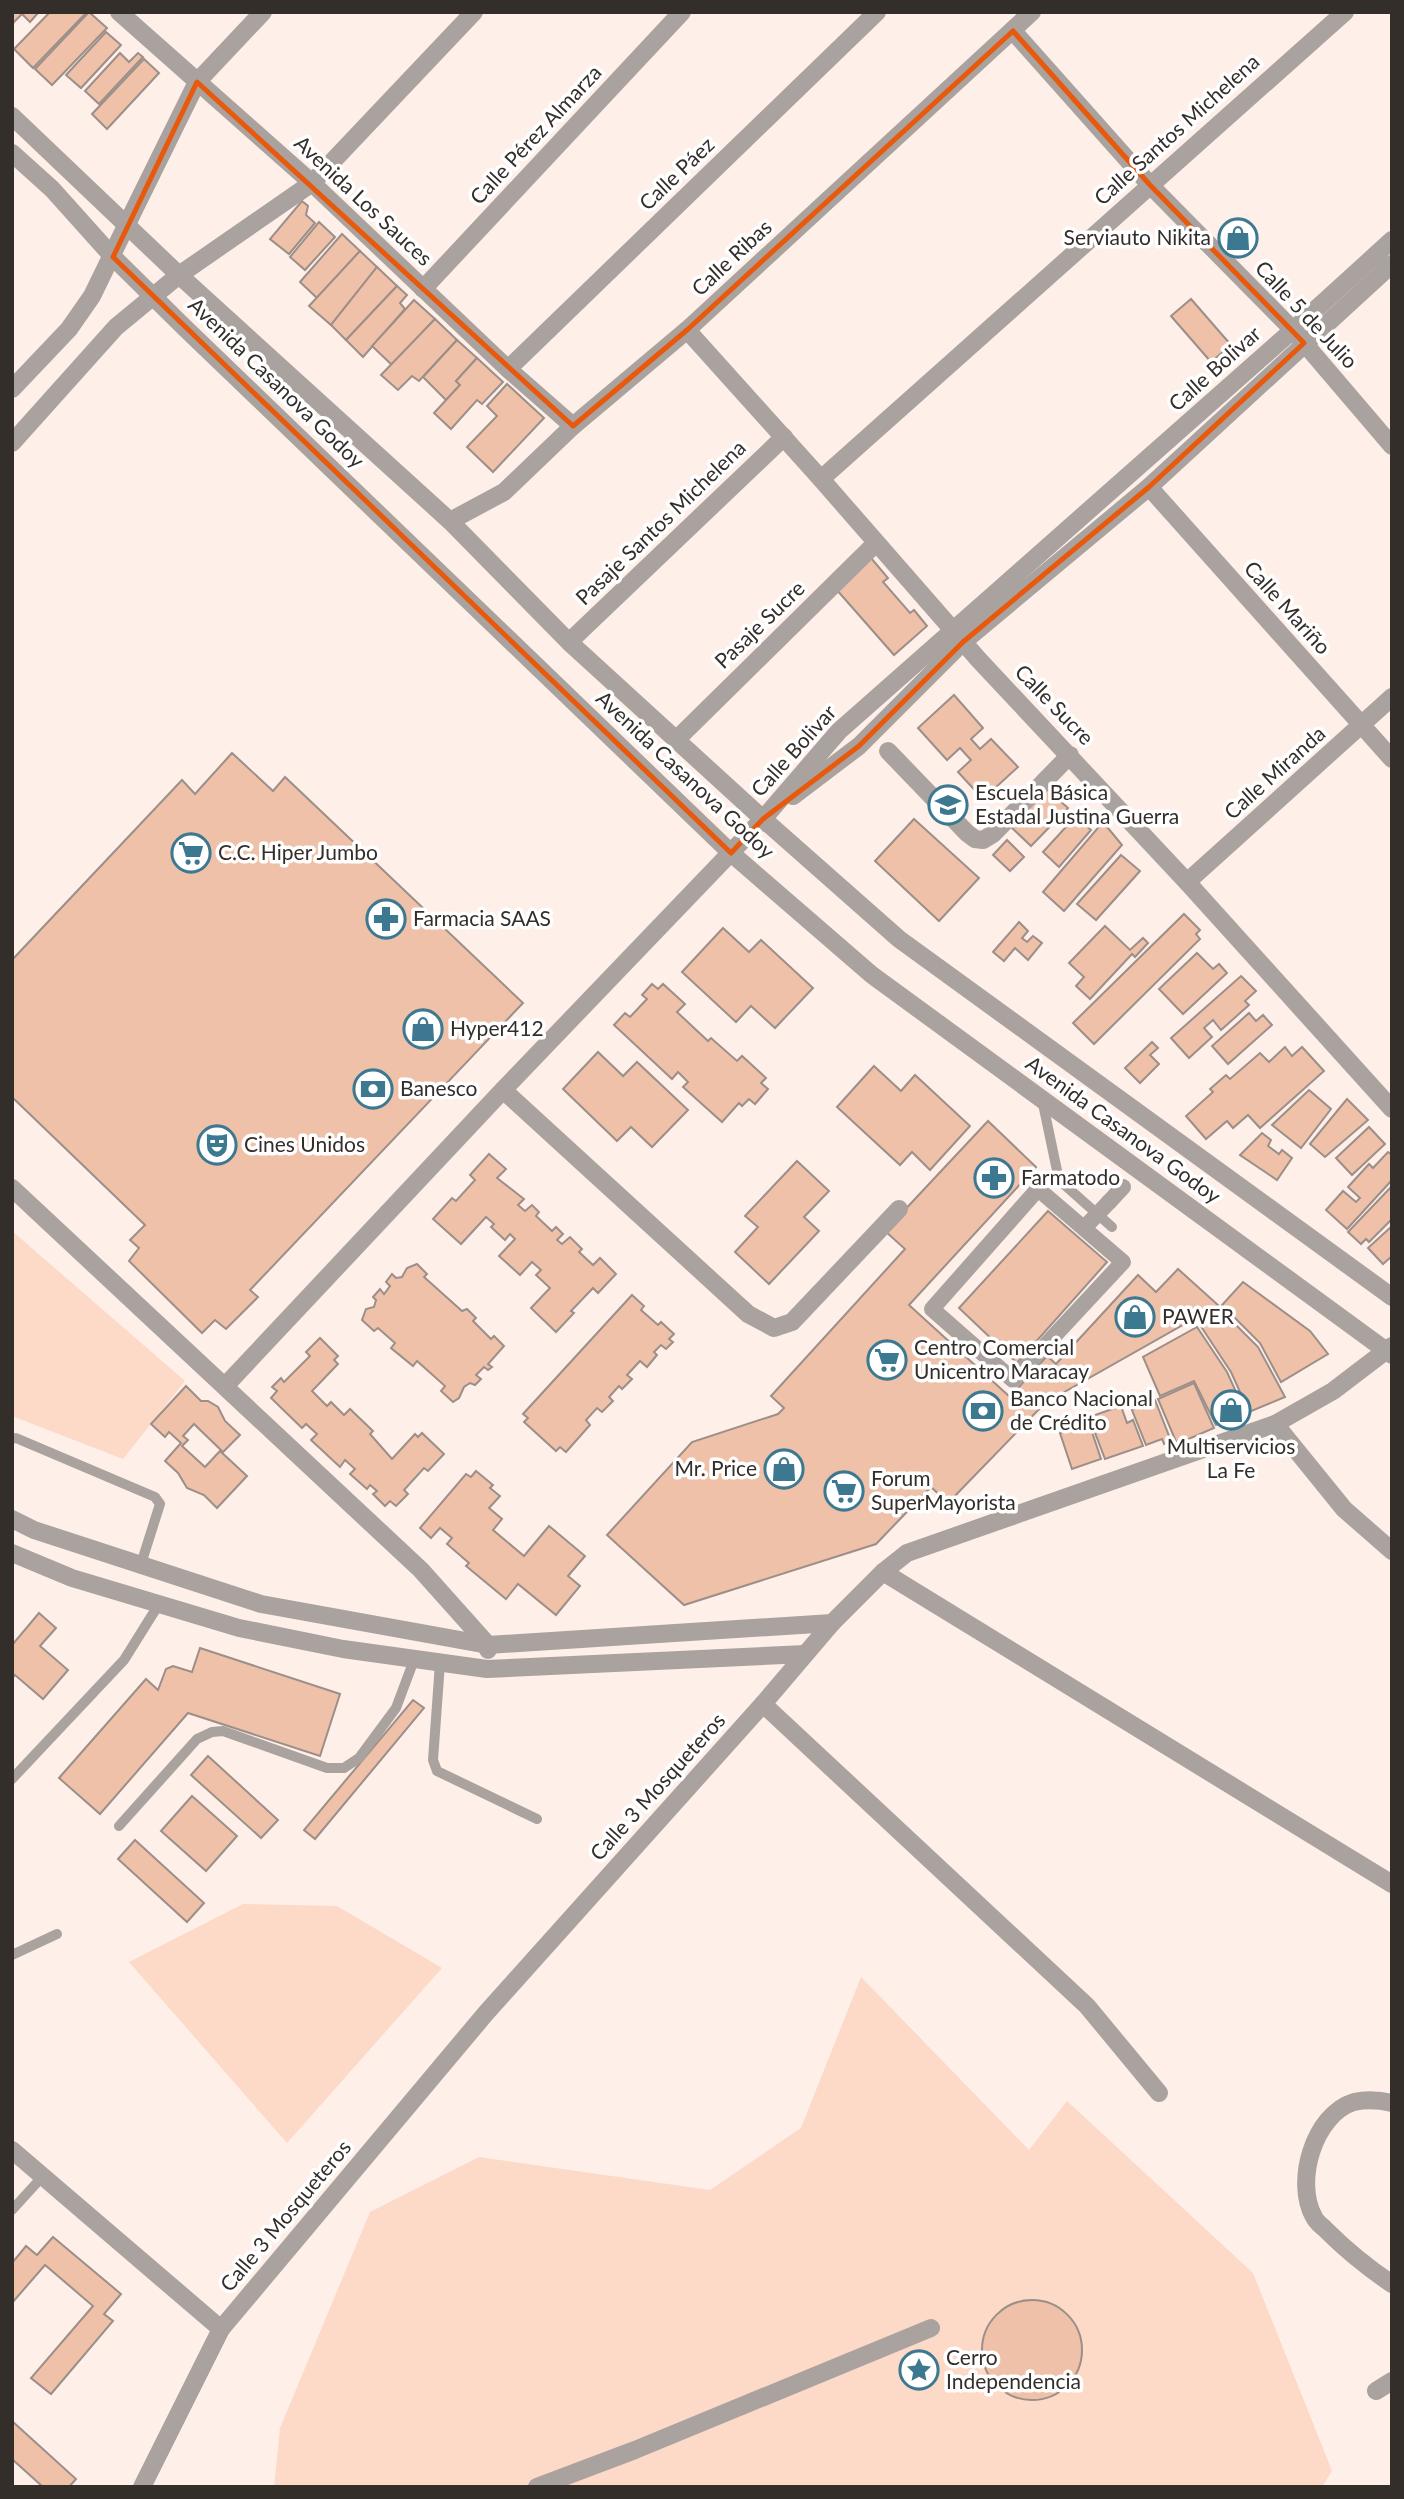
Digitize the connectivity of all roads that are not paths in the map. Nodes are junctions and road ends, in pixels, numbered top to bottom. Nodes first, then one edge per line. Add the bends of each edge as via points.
1 (119, 12) edge
2 (263, 12) edge
3 (474, 12) edge
4 (682, 12) edge
5 (877, 12) edge
6 (1032, 12) edge
7 (1345, 12) edge
8 (1013, 31) junction
9 (197, 82) junction
10 (12, 116) edge
11 (12, 153) edge
12 (312, 183) junction
13 (1150, 185) junction
14 (127, 224) junction
15 (1392, 240) edge
16 (113, 257) junction
17 (1392, 264) edge
18 (179, 275) junction
19 (423, 289) junction
20 (153, 296) junction
21 (687, 330) junction
22 (1298, 337) junction
23 (508, 369) junction
24 (12, 390) edge
25 (573, 426) junction
26 (784, 437) junction
27 (12, 443) edge
28 (1392, 446) edge
29 (821, 479) junction
30 (1149, 487) junction
31 (450, 521) junction
32 (876, 543) junction
33 (958, 637) junction
34 (569, 642) junction
35 (1392, 697) edge
36 (1362, 726) junction
37 (676, 740) junction
38 (888, 751) dead end
39 (1070, 755) junction
40 (1392, 759) edge
41 (763, 819) junction
42 (732, 853) junction
43 (1187, 882) junction
44 (503, 1090) junction
45 (1042, 1099) junction
46 (1392, 1109) edge
47 (1123, 1187) dead end
48 (12, 1188) edge
49 (899, 1209) dead end
50 (1084, 1227) junction
51 (1112, 1227) dead end
52 (1392, 1297) edge
53 (1390, 1350) edge
54 (226, 1385) junction
55 (1275, 1424) junction
56 (12, 1439) edge
57 (12, 1519) edge
58 (1392, 1550) edge
59 (12, 1553) edge
60 (141, 1564) junction
61 (883, 1572) junction
62 (159, 1604) junction
63 (832, 1623) junction
64 (488, 1645) junction
65 (805, 1654) junction
66 (414, 1660) junction
67 (440, 1663) junction
68 (487, 1669) junction
69 (763, 1704) junction
70 (12, 1779) edge
71 (537, 1819) dead end
72 (119, 1826) dead end
73 (1392, 1884) edge
74 (57, 1934) dead end
75 (12, 1955) edge
76 (1160, 2093) dead end
77 (1392, 2103) edge
78 (12, 2150) edge
79 (43, 2176) junction
80 (12, 2210) edge
81 (1392, 2284) edge
82 (930, 2328) dead end
83 (221, 2329) junction
84 (1392, 2381) edge
85 (1376, 2391) dead end
86 (142, 2487) edge
87 (537, 2487) edge

1 - 9 street, Avenida Los Sauces
2 - 9 street
3 - 12 street
4 - 19 street, Calle Pérez Almarza
5 - 23 street, Calle Páez
6 - 8 street, Calle Ribas
7 - 13 street, Calle Santos Michelena
8 - 13 street, Calle 5 de Julio
8 - 21 street, Calle Ribas
9 - 12 street, Avenida Los Sauces
9 - 14 street
10 - 14 street, Avenida Casanova Godoy
11 - 16 street, Avenida Casanova Godoy via 52,189
12 - 18 street
12 - 19 street, Avenida Los Sauces
13 - 22 street, Calle 5 de Julio
13 - 29 street, Calle Santos Michelena
14 - 16 street
14 - 18 street, Avenida Casanova Godoy
15 - 22 street, Calle Bolivar
16 - 20 street, Avenida Casanova Godoy
16 - 24 street via 69,329
17 - 22 street, Calle Bolivar
18 - 20 street
18 - 31 street, Avenida Casanova Godoy
19 - 23 street, Avenida Los Sauces
20 - 27 street via 116,327
20 - 42 street, Avenida Casanova Godoy
21 - 25 street, Calle Ribas
21 - 26 street, Calle Sucre
22 - 28 street, Calle 5 de Julio
22 - 30 street, Calle Bolivar
22 - 33 street, Calle Bolivar
23 - 25 street, Avenida Los Sauces
25 - 31 street, Calle Ribas via 503,492
26 - 29 street, Calle Sucre
26 - 34 street, Pasaje Santos Michelena
29 - 32 street, Calle Sucre
30 - 33 street, Calle Bolivar
30 - 36 street, Calle Mariño
31 - 34 street, Avenida Casanova Godoy
32 - 33 street, Calle Sucre
32 - 37 street, Pasaje Sucre
33 - 39 street, Calle Sucre
33 - 41 street, Calle Bolivar via 859,746
33 - 41 street, Calle Bolivar via 839,731
34 - 37 street, Avenida Casanova Godoy
35 - 36 street, Calle Miranda
36 - 40 street, Calle Mariño
36 - 43 street, Calle Miranda
37 - 41 street, Avenida Casanova Godoy
38 - 39 street via 967,833 983,840
39 - 43 street, Calle Sucre
41 - 42 street
41 - 52 street, Avenida Casanova Godoy via 899,939
42 - 44 street
42 - 45 street, Avenida Casanova Godoy via 872,975
43 - 46 street, Calle Sucre
44 - 49 street via 748,1314 774,1328 792,1322
44 - 54 street
45 - 51 lane via 1059,1180
45 - 53 street, Avenida Casanova Godoy
47 - 50 street, bridge
48 - 54 street
50 - 50 street via 1123,1262 1013,1381 932,1309 1038,1189
53 - 55 street, Calle 3 Mosqueteros via 1333,1391
54 - 64 street via 421,1570
55 - 58 street via 1344,1509
55 - 61 street, Calle 3 Mosqueteros via 907,1553
56 - 60 lane via 155,1497 160,1504
57 - 60 street
59 - 62 street via 72,1578
60 - 64 street via 261,1604
61 - 63 street, Calle 3 Mosqueteros
61 - 73 street
62 - 66 street via 239,1628
62 - 70 lane via 124,1660
63 - 64 street
63 - 65 street, Calle 3 Mosqueteros
64 - 68 street
65 - 68 street
65 - 69 street, Calle 3 Mosqueteros
66 - 67 street
66 - 72 lane via 396,1708 359,1758 344,1768 327,1768 223,1731 212,1732 197,1739
67 - 68 street
67 - 71 lane via 433,1760 437,1771
69 - 76 street via 1087,2006
69 - 83 street, Calle 3 Mosqueteros via 486,2013
74 - 75 lane
77 - 81 street via 1374,2099 1338,2112 1321,2130 1308,2159 1306,2189 1314,2218 1342,2247
78 - 79 street
79 - 80 lane
79 - 83 street
82 - 87 street
83 - 86 street, Calle 3 Mosqueteros
84 - 85 street

